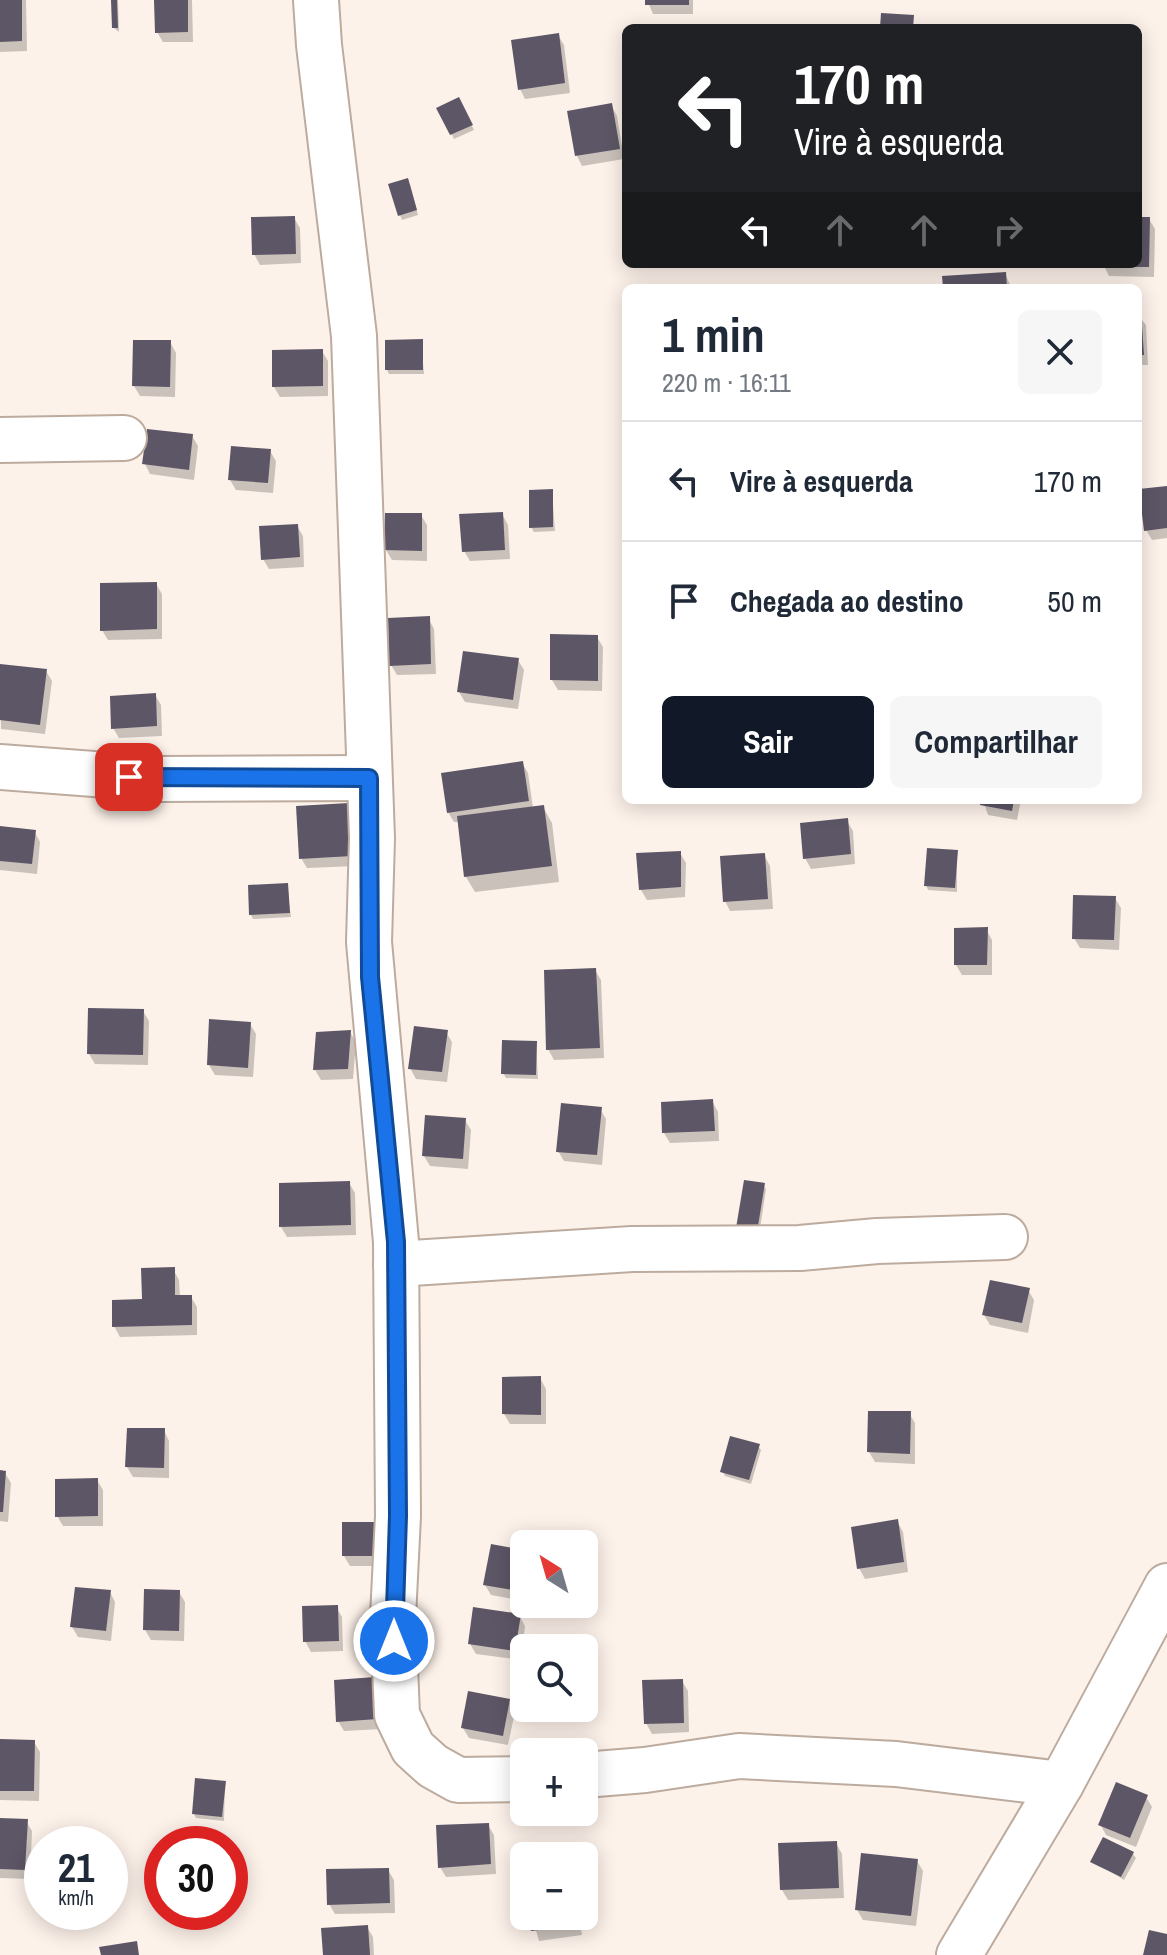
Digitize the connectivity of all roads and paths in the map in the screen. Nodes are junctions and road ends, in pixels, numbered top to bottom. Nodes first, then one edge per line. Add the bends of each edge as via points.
1 (316, 0) edge
2 (124, 438) dead end
3 (0, 440) edge
4 (0, 767) edge
5 (369, 778) junction
6 (1005, 1237) dead end
7 (396, 1264) junction
8 (1167, 1586) edge
9 (598, 1774) edge
10 (510, 1779) edge
11 (1061, 1784) junction
12 (959, 1955) edge

1 - 5 street via 354,336
2 - 3 street
4 - 5 street via 160,779
5 - 7 street via 370,977
6 - 7 street via 800,1248 632,1249
7 - 10 street via 397,1715 413,1748 433,1766 458,1780
8 - 11 street
9 - 11 street via 739,1756 896,1764
11 - 12 street

